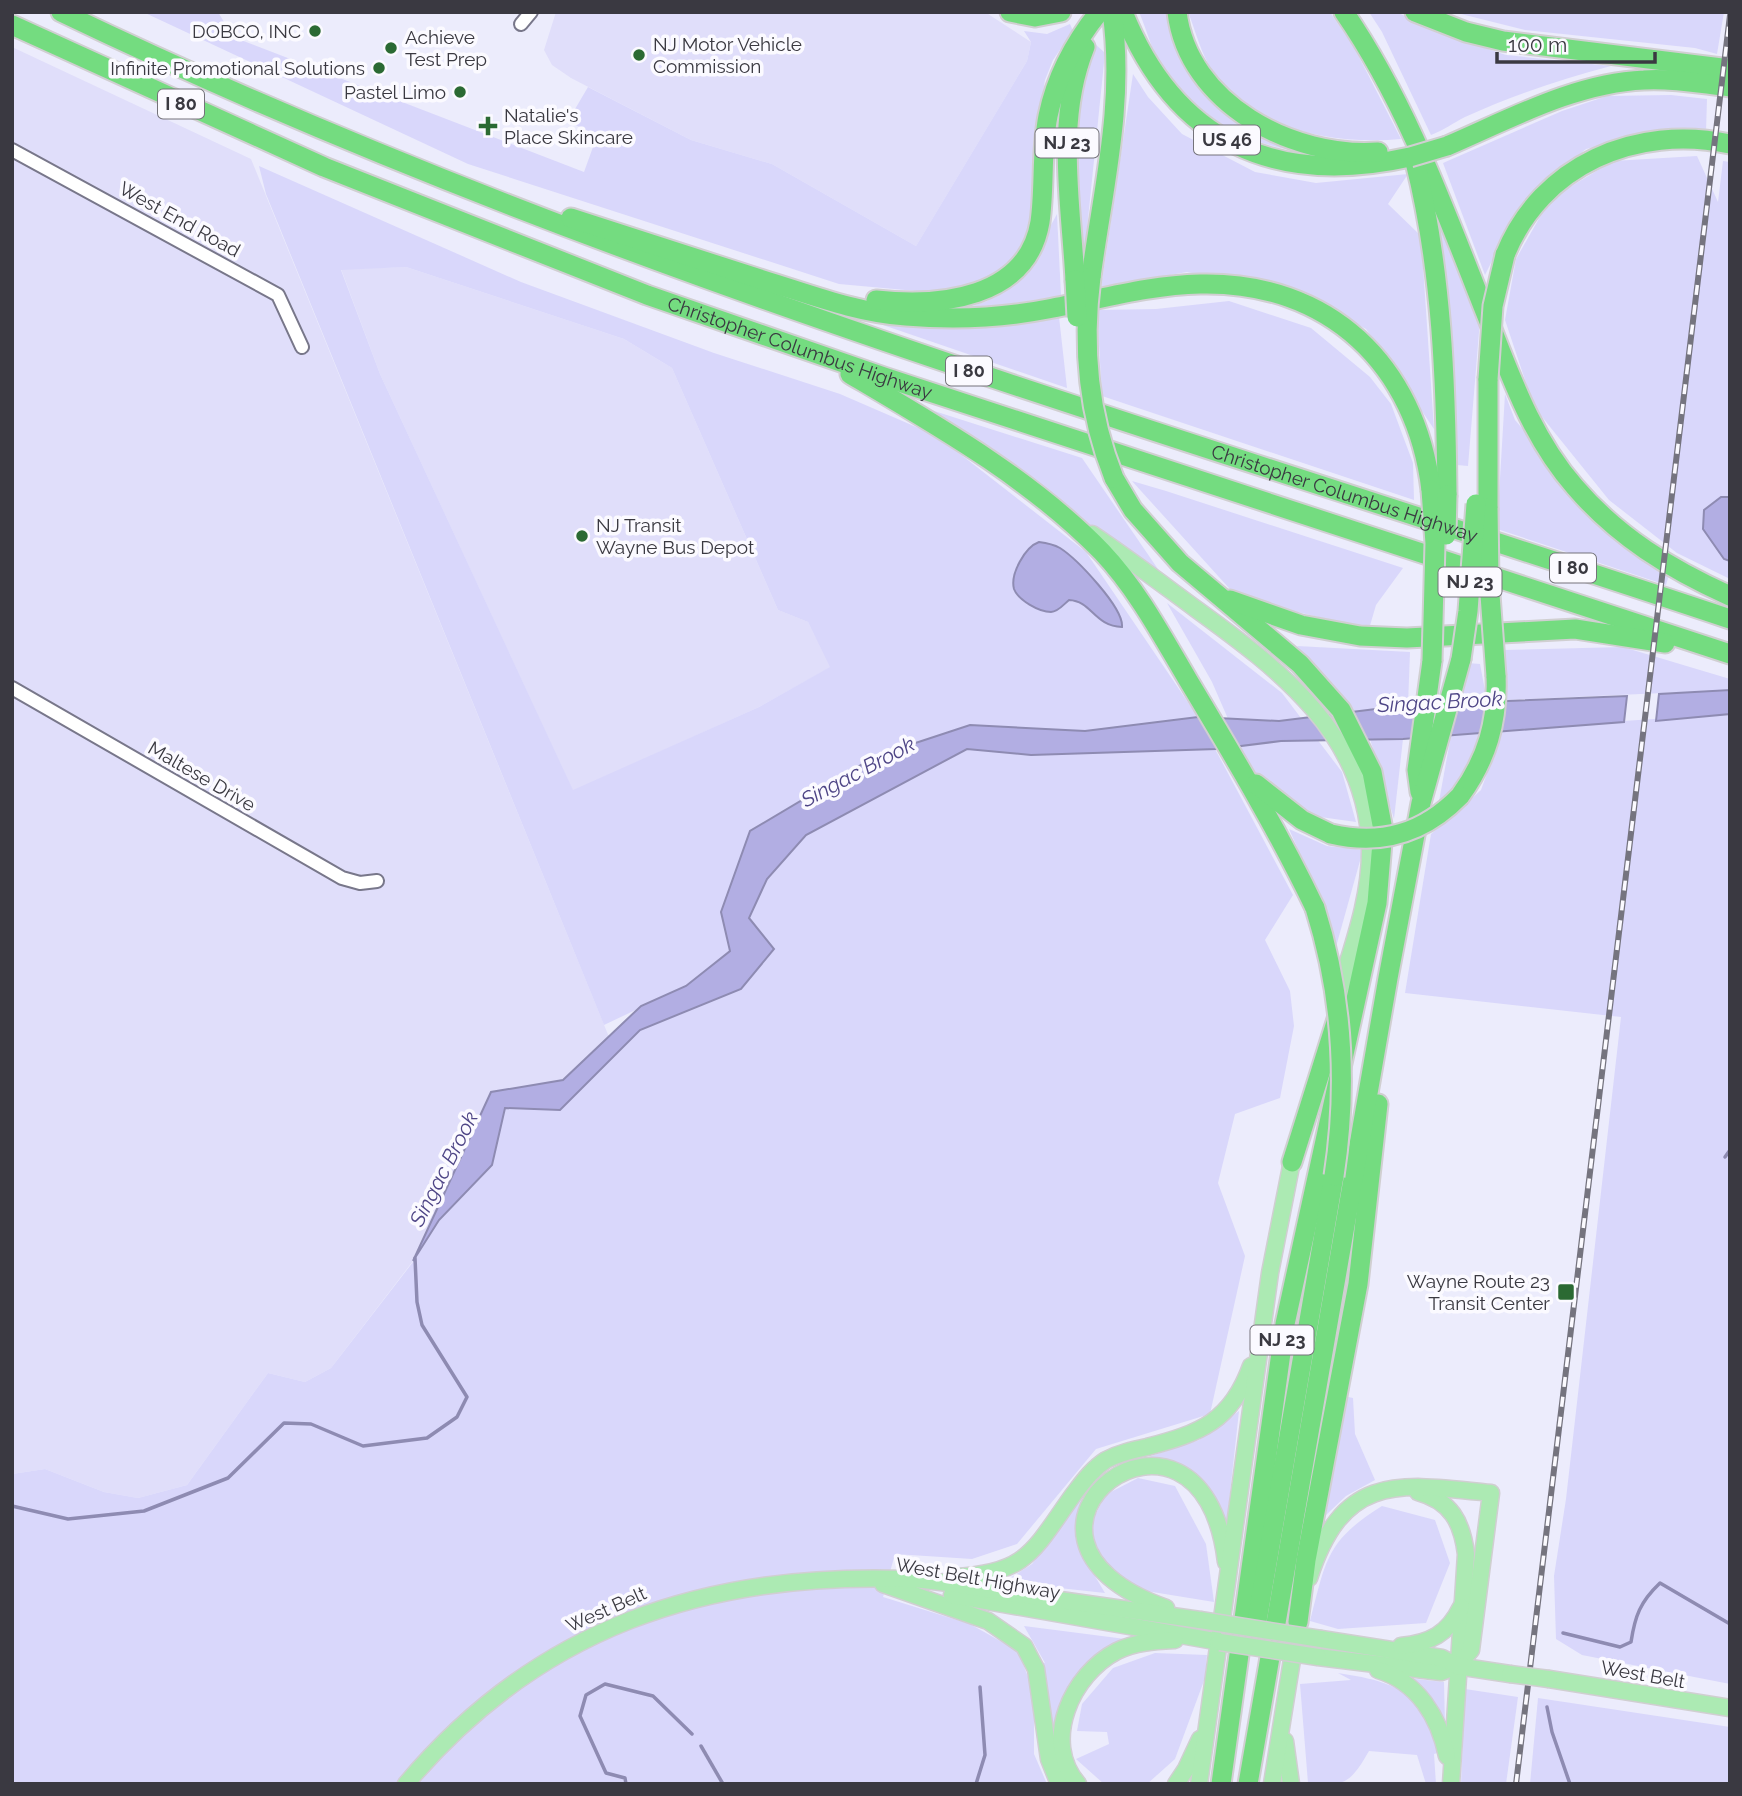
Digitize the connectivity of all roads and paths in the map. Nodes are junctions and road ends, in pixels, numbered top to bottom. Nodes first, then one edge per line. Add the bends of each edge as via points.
1 (61, 12) edge
2 (530, 12) edge
3 (1010, 12) edge
4 (1061, 12) edge
5 (1101, 12) edge
6 (1112, 12) edge
7 (1123, 12) edge
8 (1177, 12) edge
9 (1344, 12) edge
10 (1415, 12) edge
11 (520, 24) dead end
12 (12, 25) edge
13 (1730, 69) edge
14 (1730, 87) edge
15 (1404, 121) junction
16 (1730, 144) edge
17 (12, 150) edge
18 (1396, 157) junction
19 (512, 207) junction
20 (1083, 278) junction
21 (772, 283) junction
22 (302, 347) dead end
23 (813, 353) junction
24 (1439, 492) junction
25 (1482, 506) junction
26 (1055, 510) junction
27 (1730, 596) edge
28 (1222, 597) junction
29 (1730, 620) edge
30 (1730, 654) edge
31 (12, 688) edge
32 (1350, 743) junction
33 (1243, 771) junction
34 (1421, 803) junction
35 (377, 881) dead end
36 (1377, 902) junction
37 (1388, 978) junction
38 (1292, 1162) junction
39 (1264, 1310) junction
40 (1384, 1489) junction
41 (889, 1579) junction
42 (870, 1580) junction
43 (1464, 1599) junction
44 (1226, 1603) junction
45 (1200, 1620) junction
46 (1298, 1622) junction
47 (1197, 1638) junction
48 (1378, 1647) junction
49 (1345, 1660) junction
50 (1457, 1665) junction
51 (1549, 1679) joint
52 (1212, 1696) junction
53 (1286, 1696) junction
54 (1730, 1708) edge
55 (406, 1784) edge
56 (1059, 1784) edge
57 (1078, 1784) edge
58 (1175, 1784) edge
59 (1199, 1784) edge
60 (1221, 1784) edge
61 (1230, 1784) edge
62 (1248, 1784) edge
63 (1272, 1784) edge
64 (1291, 1784) edge
65 (1451, 1784) edge

1 - 19 highway, Christopher Columbus Highway / I 80 via 307,123
2 - 11 street
3 - 4 highway via 1035,17
5 - 20 highway, NJ 23 via 1082,57 1068,114
5 - 21 highway via 1072,51 1057,83 1045,137 1040,224 1031,250 1016,272 978,293 927,302 879,300
6 - 20 highway via 1117,57 1114,128
7 - 18 highway, US 46 via 1144,59 1168,92 1197,120 1233,144 1307,164 1348,166
8 - 18 highway via 1184,46 1195,67 1241,112 1273,131 1315,146
9 - 15 highway
10 - 13 highway via 1503,41
12 - 23 highway, Christopher Columbus Highway / I 80 via 406,201 647,295
14 - 18 highway, US 46, bridge via 1667,80 1607,83 1447,146
15 - 24 highway via 1428,216 1435,269 1445,404
15 - 27 highway via 1426,163 1520,400 1552,456 1581,494 1631,541 1671,568
16 - 25 highway, NJ 23, bridge via 1660,141 1589,161 1557,180 1520,224 1505,255 1493,306
17 - 22 street, West End Road via 278,295
19 - 21 highway via 540,208
19 - 29 highway, Christopher Columbus Highway / I 80 via 843,329
20 - 28 highway, NJ 23, bridge via 1083,392 1114,478 1133,510 1180,563
21 - 24 highway via 907,317 1007,315 1198,284 1276,295 1345,327 1388,369 1415,420
23 - 26 highway via 950,434
23 - 30 highway, Christopher Columbus Highway / I 80
24 - 34 highway, bridge via 1445,572 1417,770
25 - 33 highway, bridge via 1497,698 1481,764 1460,796 1433,820 1399,836 1365,839 1331,834 1289,811
25 - 34 highway, NJ 23, bridge via 1461,659
26 - 32 main road via 1258,654
26 - 33 highway via 1124,578
28 - 30 highway via 1301,625 1360,636 1407,638 1575,629
28 - 32 highway, NJ 23 via 1300,664 1341,710
31 - 35 street, Maltese Drive via 342,878
32 - 36 highway, NJ 23 via 1372,772 1381,811
32 - 38 main road via 1366,812 1370,847 1367,883
33 - 61 highway, bridge via 1285,843 1315,908 1341,1025 1342,1101 1334,1176
34 - 37 highway, NJ 23
36 - 38 highway
36 - 60 highway, NJ 23 via 1285,1324
37 - 46 highway via 1363,1249
37 - 62 highway, NJ 23
38 - 39 main road
39 - 41 main road via 1248,1375 1229,1408 1212,1424 1191,1435 1107,1460 1083,1482 1033,1549 1006,1569 982,1576
39 - 44 main road
40 - 43 main road via 1415,1490 1449,1507 1461,1528 1467,1568
40 - 46 main road via 1357,1501 1331,1530 1312,1568
40 - 50 main road via 1415,1486 1491,1493 1471,1650
41 - 42 main road, West Belt Highway
41 - 45 main road, West Belt Highway via 924,1580
42 - 47 main road, West Belt Highway
42 - 55 main road, West Belt via 806,1579 748,1586 674,1604 610,1628 534,1669 487,1703
42 - 56 main road via 989,1621 1024,1646 1036,1669 1049,1759
43 - 48 main road via 1449,1627 1432,1640
43 - 50 main road
44 - 45 main road via 1221,1535 1213,1511 1197,1488 1178,1473 1154,1465 1114,1475 1096,1492 1086,1517 1085,1538 1093,1560 1121,1588
44 - 52 main road
45 - 48 main road, West Belt Highway, bridge
46 - 53 main road
47 - 49 main road, West Belt Highway, bridge
47 - 57 main road via 1132,1645 1107,1656 1089,1672 1069,1703 1062,1735 1066,1765
48 - 50 main road, West Belt Highway via 1442,1657
49 - 50 main road, West Belt Highway via 1441,1672
49 - 65 main road via 1384,1672 1420,1695 1441,1732
50 - 51 main road, West Belt Highway, bridge
50 - 65 main road
51 - 54 main road, West Belt
52 - 58 main road via 1198,1746
52 - 59 main road
53 - 63 main road
53 - 64 main road via 1285,1754

